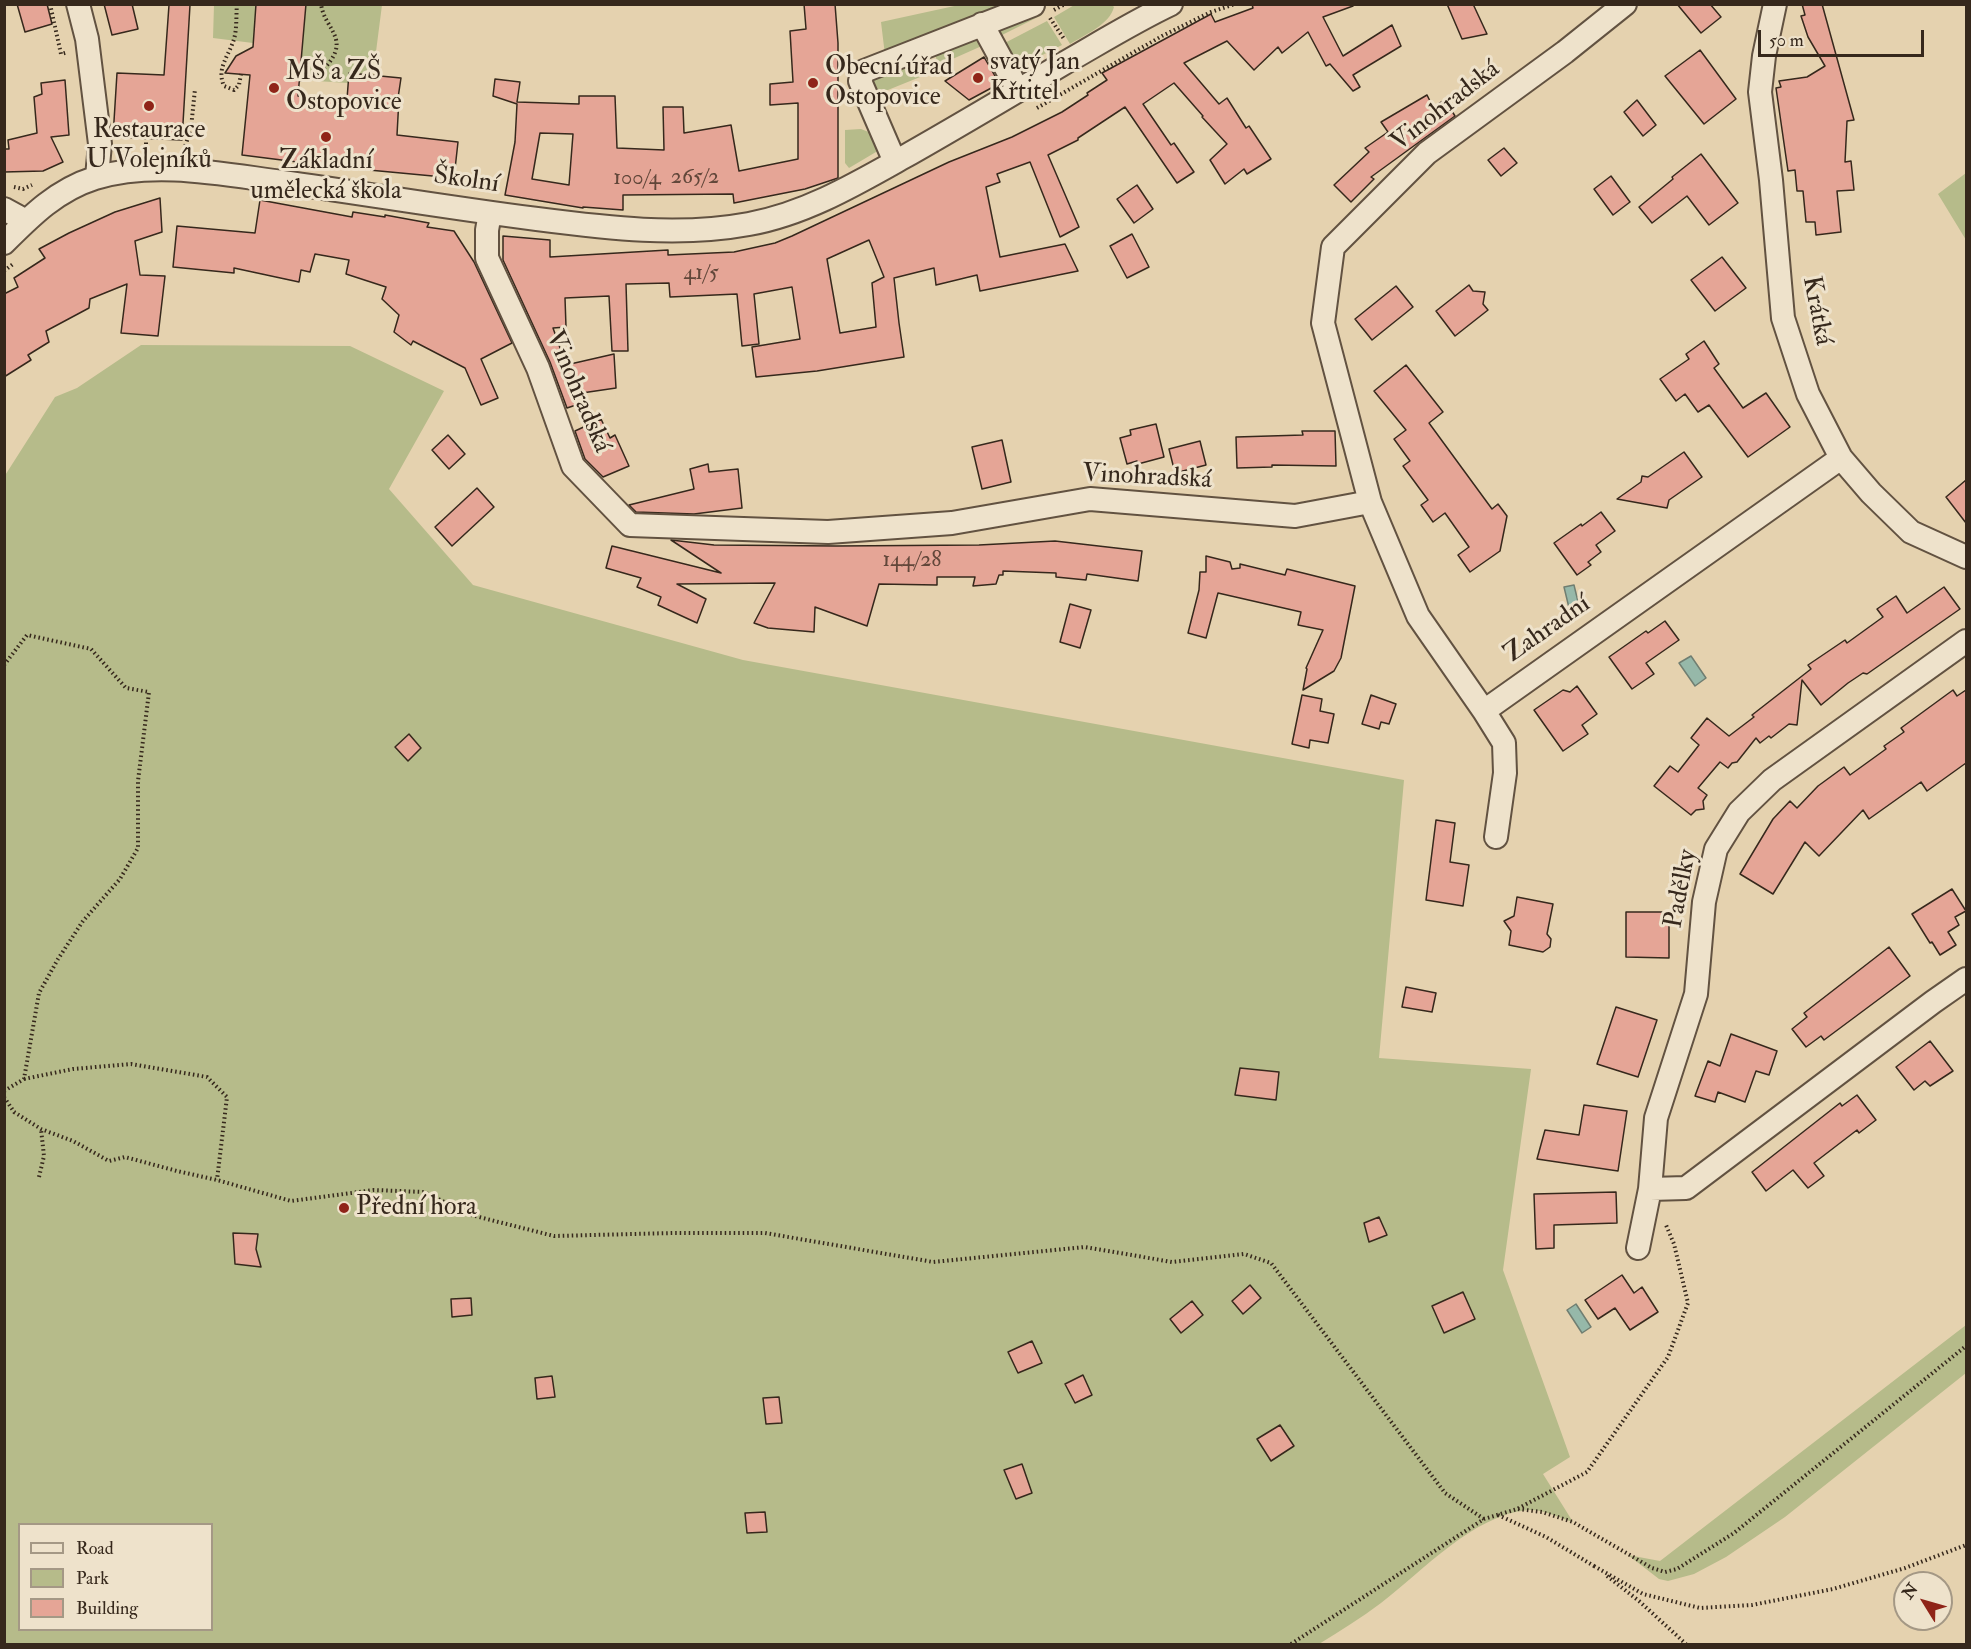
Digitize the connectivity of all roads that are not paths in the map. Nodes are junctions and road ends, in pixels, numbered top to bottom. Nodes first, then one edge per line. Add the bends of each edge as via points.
1 (78, 4) edge
2 (1171, 4) edge
3 (1625, 4) edge
4 (1775, 4) edge
5 (1040, 9) edge
6 (1136, 12) edge
7 (982, 24) junction
8 (1012, 79) dead end
9 (895, 162) junction
10 (97, 177) junction
11 (4, 209) edge
12 (490, 213) junction
13 (26, 221) junction
14 (9, 253) edge
15 (1841, 458) junction
16 (1370, 502) junction
17 (1966, 557) edge
18 (1966, 641) edge
19 (1484, 711) junction
20 (1496, 837) dead end
21 (1966, 979) edge
22 (1650, 1189) junction
23 (1638, 1248) dead end

1 - 10 street via 87,39 100,144
2 - 6 street, Školní
3 - 16 street, Vinohradská via 1427,153 1333,247 1323,323
4 - 15 street, Krátká via 1760,92 1783,318 1808,394
5 - 7 street
6 - 9 street, Školní
7 - 8 street
7 - 9 street via 869,68 860,77
9 - 12 street, Školní via 817,203 751,224 641,230
10 - 12 street, Školní via 142,169 207,172
10 - 13 street, Školní via 57,194
11 - 13 street
12 - 16 street, Vinohradská via 487,258 538,368 573,466 630,525 828,532 952,522 1090,499 1295,516
13 - 14 street, Školní
15 - 17 street, Krátká via 1911,532
15 - 19 street, Zahradní
16 - 19 street via 1418,616
18 - 22 street, Padělky via 1772,780 1739,812 1716,849 1704,902 1696,994 1656,1118
19 - 20 street via 1504,743 1505,773
21 - 22 street via 1686,1188
22 - 23 street, Padělky

